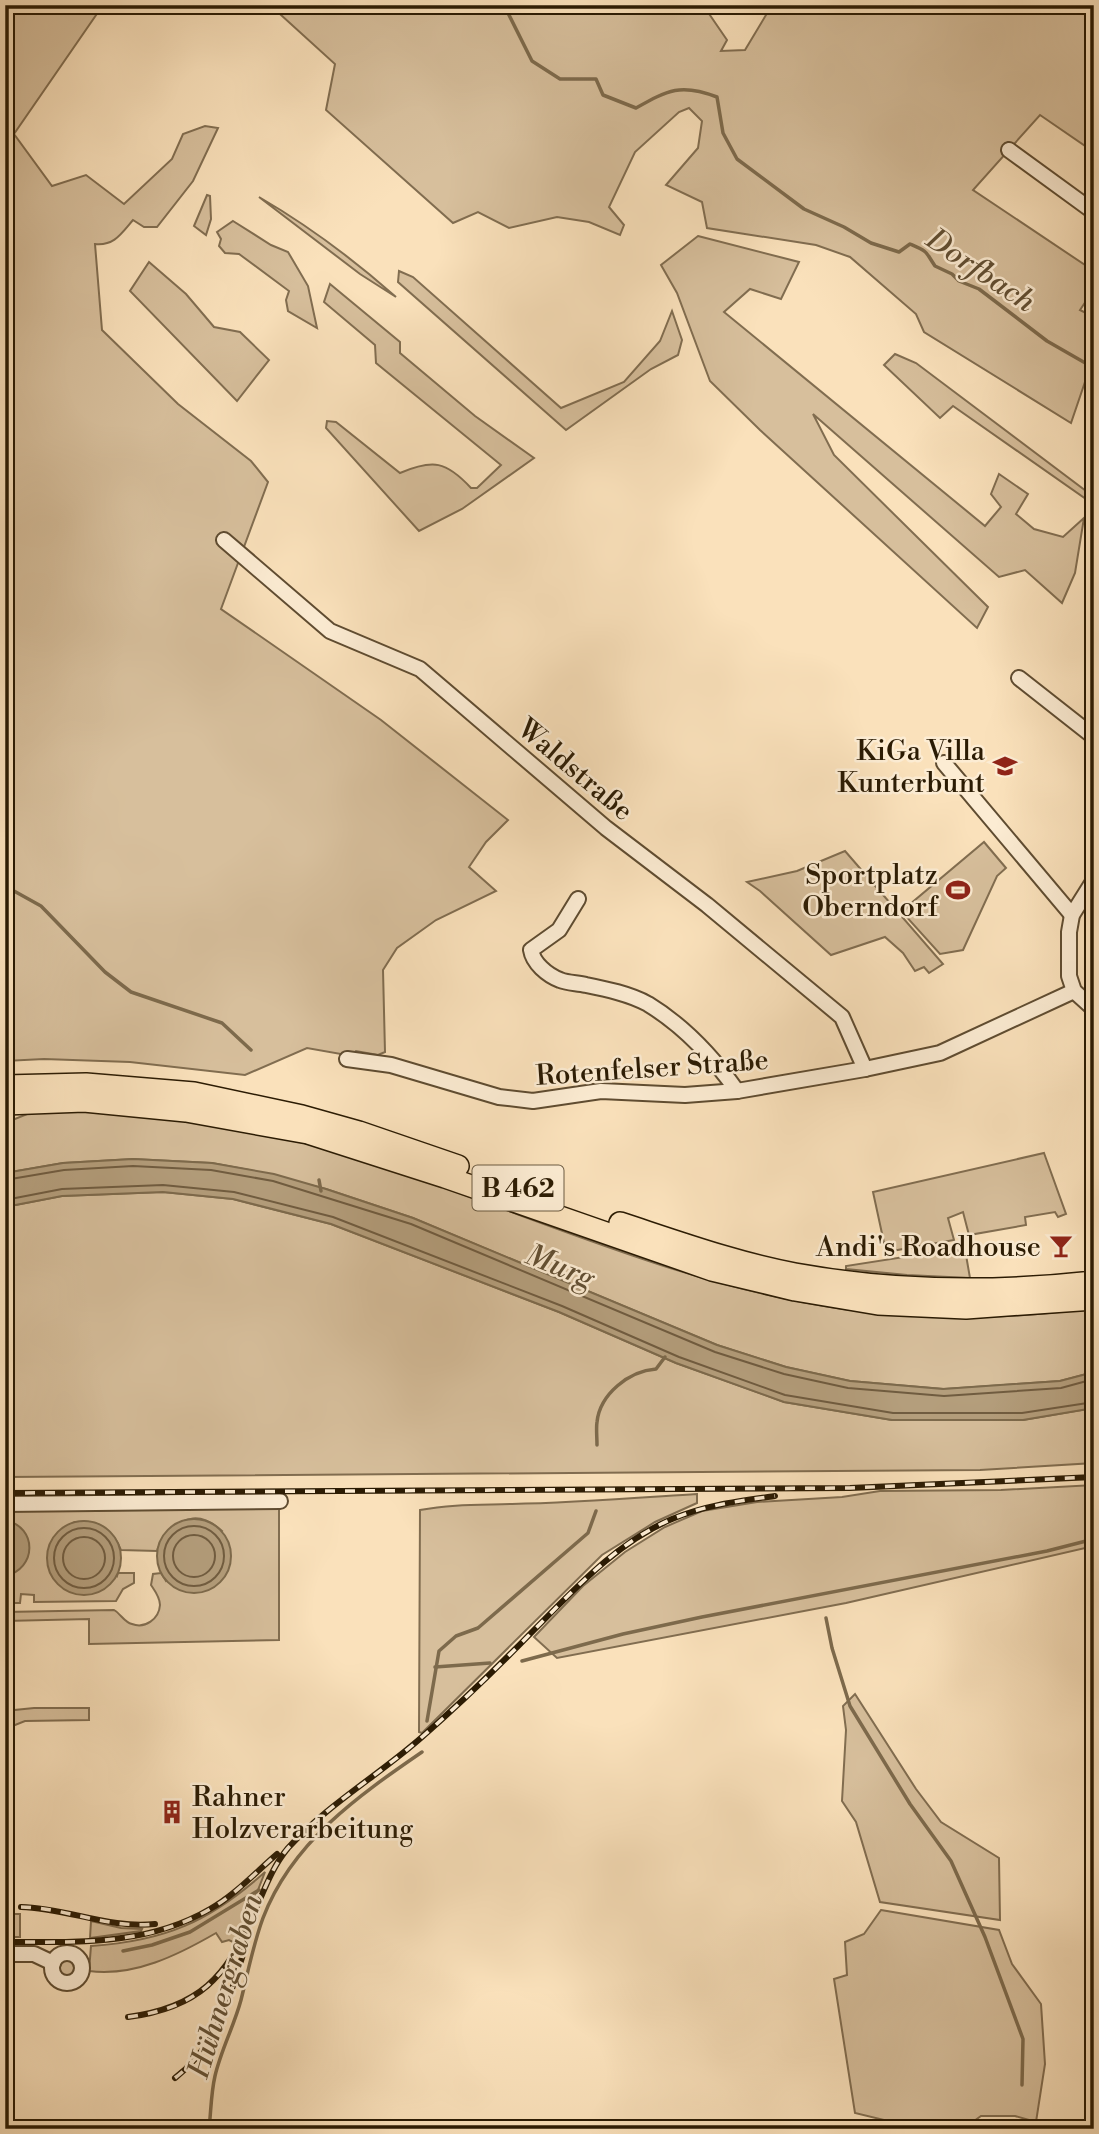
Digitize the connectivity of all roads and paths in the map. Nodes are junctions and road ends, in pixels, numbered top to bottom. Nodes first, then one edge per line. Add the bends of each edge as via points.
1 (1009, 150) dead end
2 (1094, 212) edge
3 (224, 540) dead end
4 (1020, 678) dead end
5 (1094, 737) edge
6 (944, 763) dead end
7 (1094, 880) edge
8 (578, 899) dead end
9 (1072, 915) junction
10 (1074, 991) junction
11 (1094, 1009) edge
12 (347, 1059) dead end
13 (865, 1069) junction
14 (5, 1086) edge
15 (737, 1091) junction
16 (5, 1104) edge
17 (1094, 1282) edge
18 (1094, 1299) edge
19 (280, 1501) dead end
20 (5, 1504) edge
21 (5, 1954) edge
22 (52, 1963) dead end

1 - 2 street
3 - 13 street, Waldstraße via 330,631 420,669 606,828 738,931 842,1017
4 - 5 street
6 - 9 street
7 - 9 street
8 - 15 street via 559,930 531,950 540,967 559,980 647,1003 714,1059
9 - 10 street via 1069,976
10 - 11 street
10 - 13 street, Rotenfelser Straße via 940,1053
12 - 15 street, Rotenfelser Straße via 391,1065 499,1097 533,1101 601,1091 685,1095
13 - 15 street, Rotenfelser Straße
14 - 17 highway, B 462 via 86,1084 194,1093 302,1116 714,1254 794,1273 968,1291
16 - 18 highway, B 462 via 84,1101 186,1111 308,1133 712,1270 795,1290 878,1304 966,1308
19 - 20 street
21 - 22 street via 34,1954

